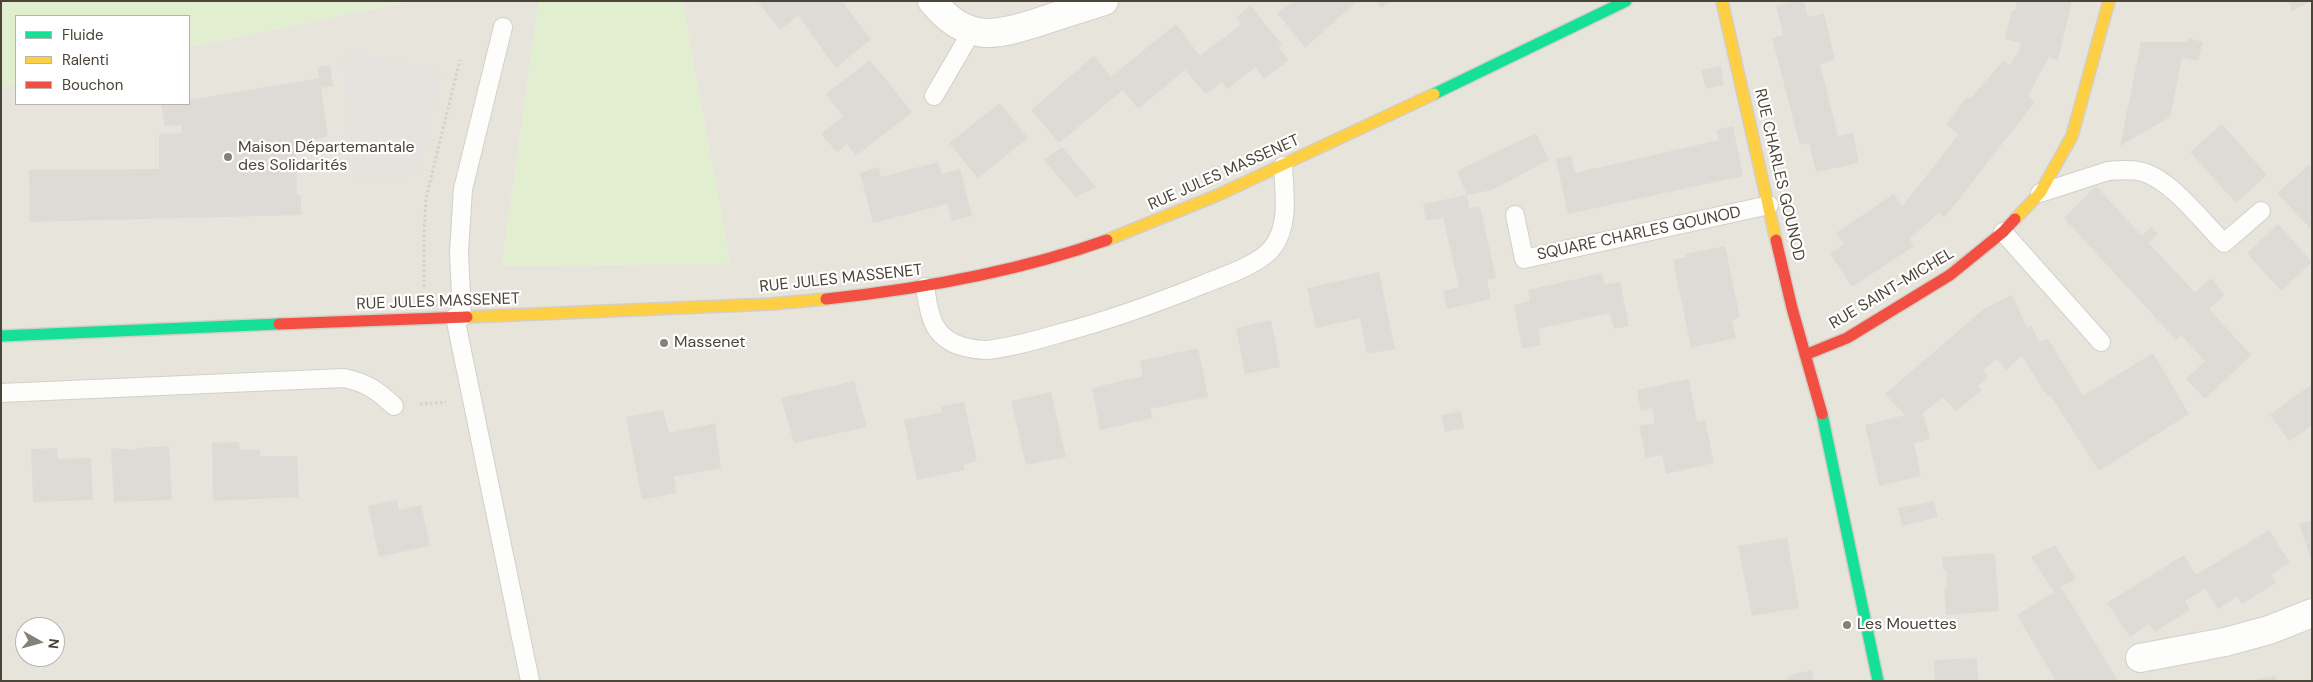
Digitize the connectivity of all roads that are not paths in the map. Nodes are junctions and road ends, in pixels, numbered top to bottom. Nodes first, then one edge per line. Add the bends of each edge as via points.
1 (932, 1) edge
2 (1104, 1) edge
3 (1626, 1) edge
4 (1722, 1) edge
5 (2109, 1) edge
6 (503, 28) dead end
7 (972, 31) junction
8 (934, 96) dead end
9 (1283, 166) junction
10 (2040, 193) junction
11 (1769, 205) junction
12 (2261, 211) dead end
13 (1516, 214) dead end
14 (2003, 232) junction
15 (925, 287) junction
16 (458, 317) junction
17 (1, 336) edge
18 (2101, 342) dead end
19 (1805, 355) junction
20 (1, 393) edge
21 (394, 406) road end
22 (2312, 613) edge
23 (2140, 658) dead end
24 (530, 681) edge
25 (1878, 681) edge

1 - 7 street via 949,20
2 - 7 street via 1000,34
3 - 9 street, RUE JULES MASSENET
4 - 11 street, RUE CHARLES GOUNOD
5 - 10 street, RUE SAINT-MICHEL via 2075,127 2063,155
6 - 16 lane via 463,189
7 - 8 lane
9 - 15 street, RUE JULES MASSENET via 1154,222 1099,242
9 - 15 lane via 1284,222 1272,248 1232,273 1126,315 1018,345 971,349 945,338 934,328
10 - 12 lane via 2108,171 2144,172 2169,188 2224,243
10 - 14 street, RUE SAINT-MICHEL
11 - 13 lane, SQUARE CHARLES GOUNOD via 1524,259
11 - 19 street, RUE CHARLES GOUNOD
14 - 18 lane
14 - 19 street, RUE SAINT-MICHEL via 1958,269 1898,308 1847,338
15 - 16 street, RUE JULES MASSENET via 803,302
16 - 17 street, RUE JULES MASSENET
16 - 24 lane
19 - 25 street via 1821,411
20 - 21 lane via 344,378 361,381
22 - 23 street via 2269,630 2225,642

